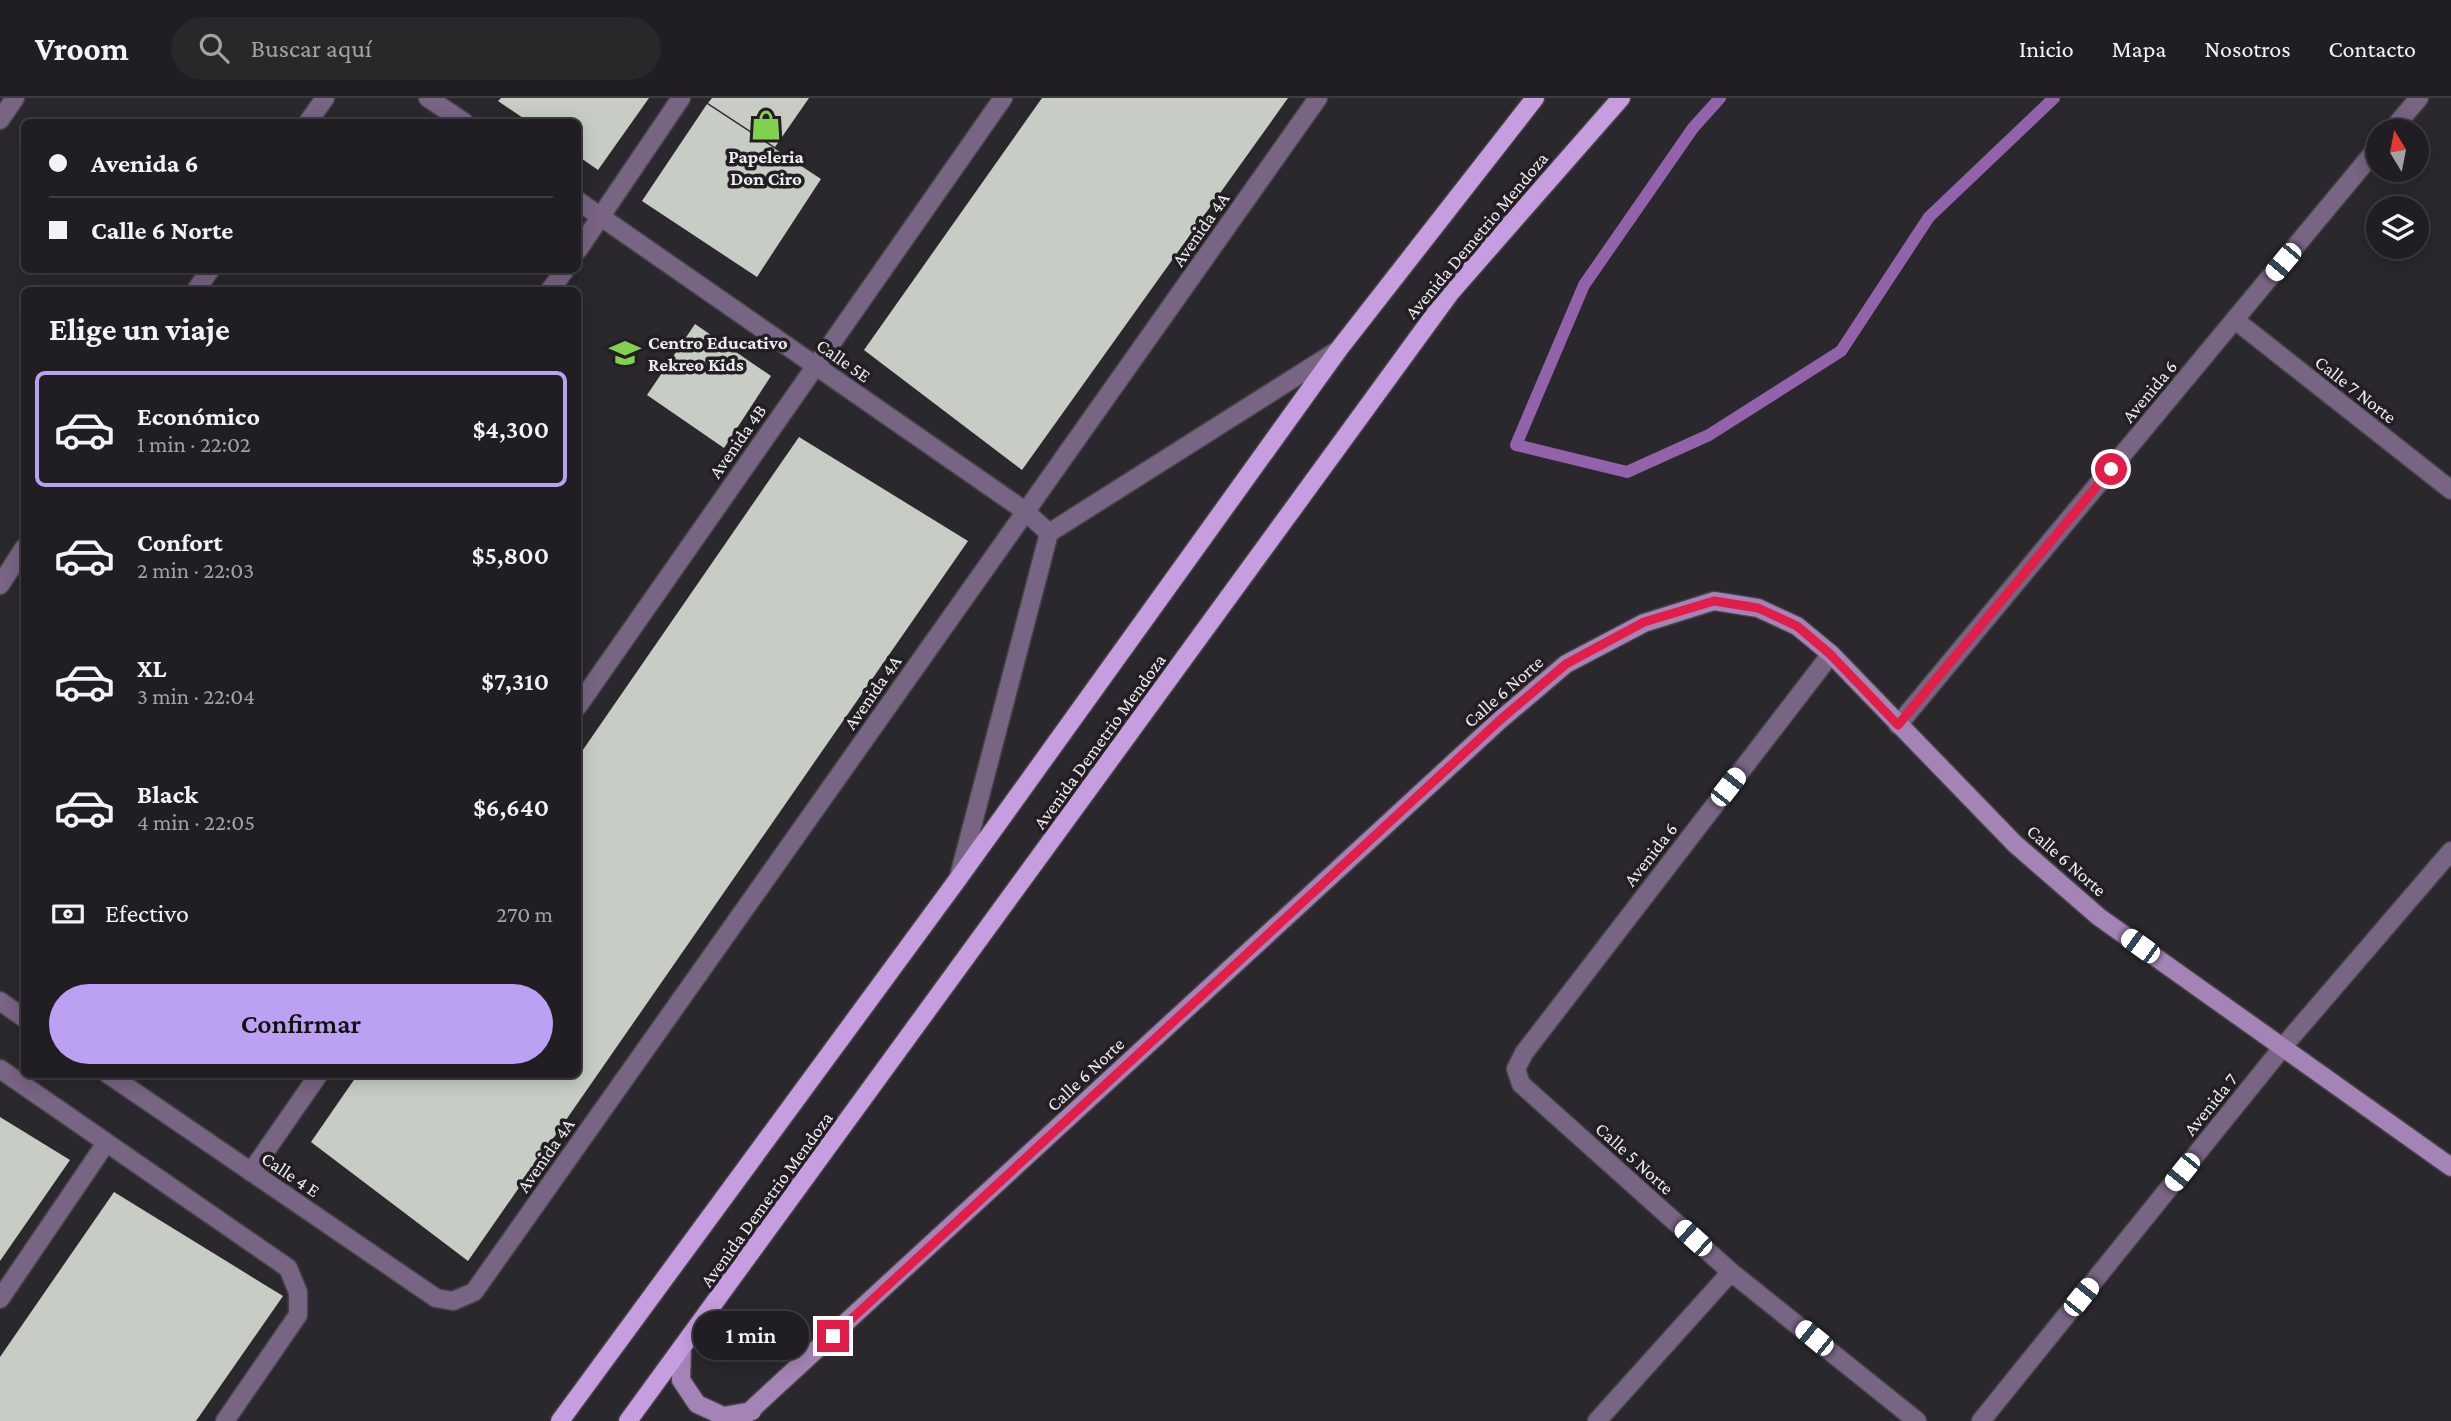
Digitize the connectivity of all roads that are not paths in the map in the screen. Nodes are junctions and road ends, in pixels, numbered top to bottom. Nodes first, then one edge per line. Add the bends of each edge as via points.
1 (15, 98) edge
2 (325, 98) edge
3 (428, 98) edge
4 (681, 98) edge
5 (1003, 98) edge
6 (1318, 98) edge
7 (1535, 98) edge
8 (1621, 98) edge
9 (2419, 98) edge
10 (310, 119) edge
11 (460, 119) edge
12 (2401, 119) edge
13 (0, 120) edge
14 (2366, 162) edge
15 (581, 203) edge
16 (600, 217) junction
17 (581, 246) edge
18 (2235, 320) junction
19 (1339, 349) junction
20 (815, 366) junction
21 (2451, 490) edge
22 (1025, 511) junction
23 (1049, 533) junction
24 (21, 553) edge
25 (0, 585) edge
26 (1830, 654) junction
27 (581, 702) edge
28 (1898, 725) junction
29 (2451, 851) edge
30 (958, 879) junction
31 (0, 1001) edge
32 (21, 1016) edge
33 (2282, 1048) junction
34 (0, 1069) edge
35 (114, 1078) edge
36 (316, 1078) edge
37 (1521, 1084) joint
38 (106, 1143) junction
39 (2451, 1167) edge
40 (251, 1172) junction
41 (1731, 1272) junction
42 (0, 1298) edge
43 (453, 1301) joint
44 (682, 1351) junction
45 (746, 1416) edge
46 (225, 1421) edge
47 (560, 1421) edge
48 (628, 1421) edge
49 (1597, 1421) edge
50 (1917, 1421) edge
51 (1981, 1421) edge

1 - 13 street
2 - 10 street
3 - 11 street
4 - 16 street
5 - 20 street, Avenida 4B
6 - 22 street, Avenida 4A
7 - 19 main road, Avenida Demetrio Mendoza
8 - 44 main road, Avenida Demetrio Mendoza via 1451,292
9 - 12 street
14 - 18 street, Avenida 6
15 - 16 street, Calle 5E
16 - 17 street
16 - 20 street, Calle 5E
18 - 21 street, Calle 7 Norte
18 - 28 street, Avenida 6
19 - 23 street
19 - 30 main road, Avenida Demetrio Mendoza
20 - 22 street, Calle 5E
20 - 27 street, Avenida 4B
22 - 23 street, Calle 5E
22 - 43 street, Avenida 4A via 474,1292
23 - 30 street
24 - 25 street
26 - 28 street, Calle 6 Norte
26 - 37 street, Avenida 6 via 1524,1053 1516,1069
26 - 45 street, Calle 6 Norte via 1797,626 1758,608 1714,601 1644,622 1566,664 1489,729
28 - 33 street, Calle 6 Norte via 2057,883
29 - 33 street, Avenida 7
30 - 47 main road, Avenida Demetrio Mendoza
31 - 32 street
33 - 39 street, Calle 6 Norte
33 - 51 street, Avenida 7
34 - 38 street
35 - 40 street, Calle 4 E
36 - 40 street
37 - 41 street, Calle 5 Norte
38 - 42 street
38 - 46 street via 288,1268 298,1293 298,1315
40 - 43 street, Calle 4 E via 436,1298
41 - 49 street
41 - 50 street, Calle 5 Norte
44 - 45 street, Calle 6 Norte via 681,1380 697,1404 723,1416
44 - 48 main road, Avenida Demetrio Mendoza

